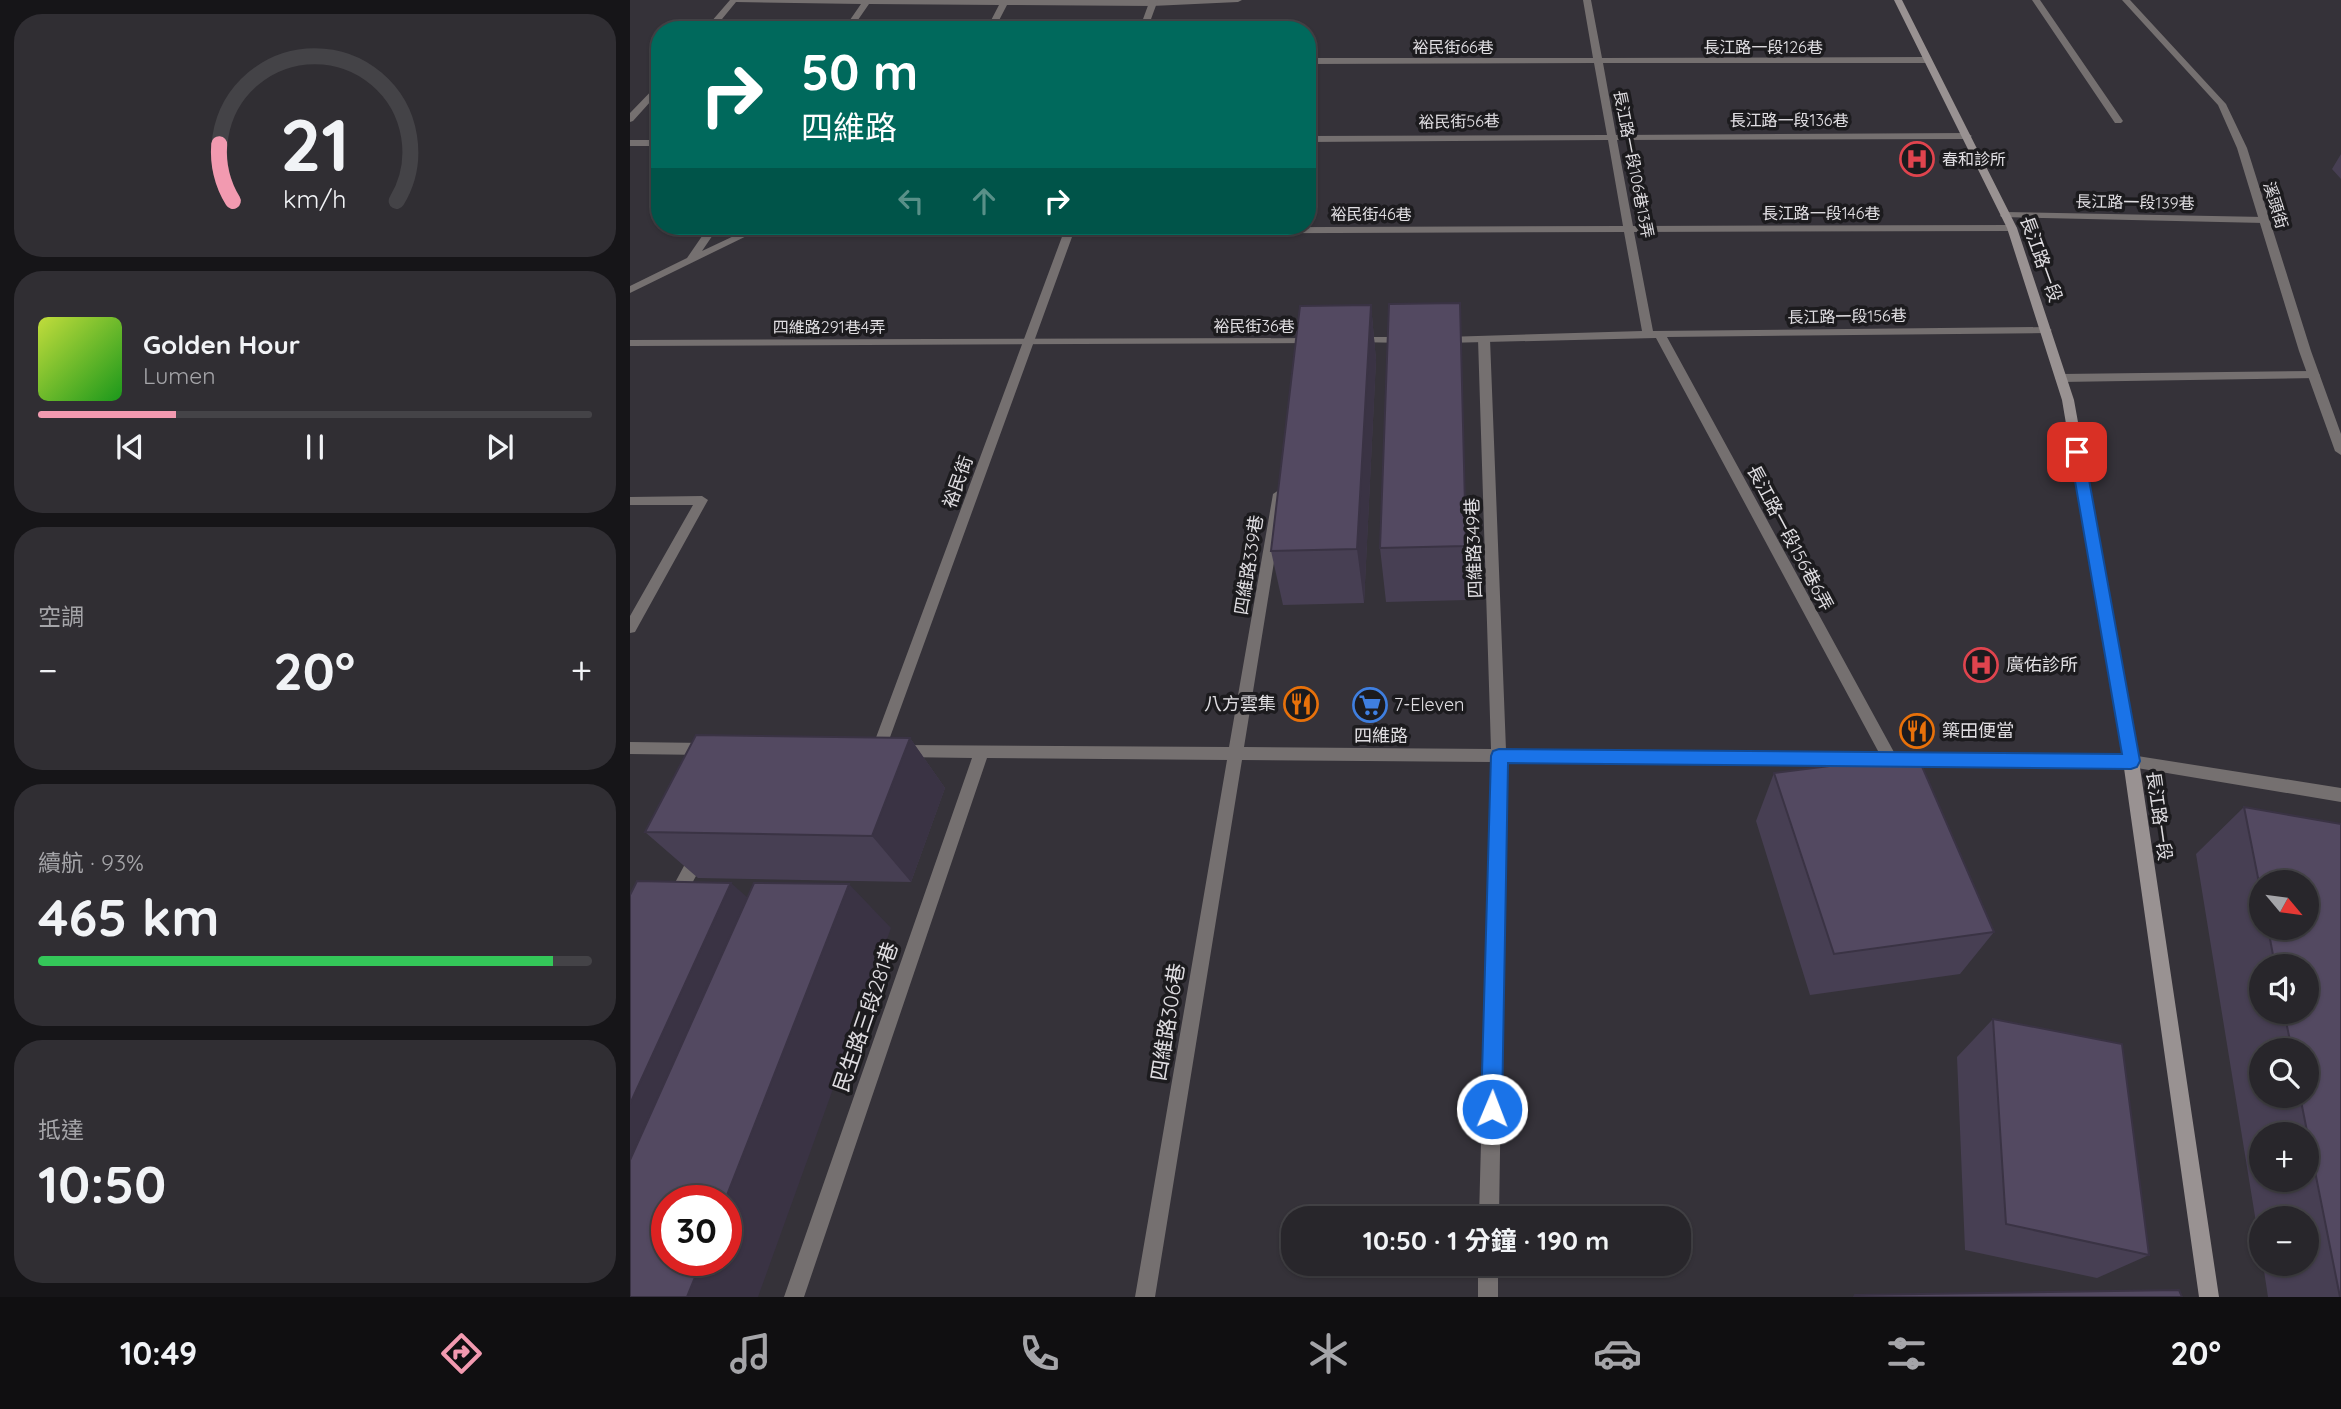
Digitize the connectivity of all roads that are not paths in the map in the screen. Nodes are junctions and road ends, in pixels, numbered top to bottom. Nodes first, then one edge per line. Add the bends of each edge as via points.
1 (734, 0) edge
2 (1238, 0) edge
3 (1587, 0) edge
4 (1898, 0) edge
5 (2036, 0) edge
6 (2126, 0) edge
7 (867, 1) edge
8 (1005, 1) edge
9 (1153, 2) edge
10 (716, 21) edge
11 (853, 21) edge
12 (995, 21) edge
13 (1146, 21) edge
14 (1928, 60) junction
15 (1316, 61) edge
16 (1599, 61) junction
17 (651, 95) edge
18 (630, 119) edge
19 (2118, 121) dead end
20 (1611, 135) junction
21 (1967, 136) junction
22 (1316, 139) edge
23 (630, 143) edge
24 (651, 143) edge
25 (2264, 220) junction
26 (2008, 222) junction
27 (1316, 228) edge
28 (1631, 229) junction
29 (708, 235) edge
30 (743, 235) edge
31 (1067, 235) edge
32 (690, 261) junction
33 (630, 290) edge
34 (2046, 330) junction
35 (1654, 334) junction
36 (1484, 339) junction
37 (1415, 340) edge
38 (1428, 340) edge
39 (1332, 341) edge
40 (1345, 341) edge
41 (630, 343) edge
42 (1028, 343) junction
43 (2314, 375) junction
44 (2062, 378) junction
45 (2341, 451) edge
46 (1281, 479) edge
47 (630, 501) edge
48 (630, 628) edge
49 (630, 748) edge
50 (726, 749) edge
51 (871, 751) joint
52 (982, 752) junction
53 (1236, 754) junction
54 (1499, 756) junction
55 (1890, 759) junction
56 (2131, 761) junction
57 (2341, 795) edge
58 (708, 836) edge
59 (669, 910) edge
60 (1489, 1206) edge
61 (1489, 1276) edge
62 (794, 1297) edge
63 (1145, 1297) edge
64 (1488, 1297) edge
65 (2209, 1297) edge

1 - 7 street
1 - 10 street
2 - 9 street
3 - 16 street, 長江路一段106巷13弄
4 - 14 street, 長江路一段
5 - 19 street
6 - 25 street, 溪頭街 via 2221,104 2242,148
7 - 8 street
7 - 11 street
8 - 9 street
8 - 12 street
9 - 13 street
14 - 16 street, 長江路一段126巷
14 - 21 street, 長江路一段
15 - 16 street, 裕民街66巷
16 - 20 street, 長江路一段106巷13弄
17 - 18 street
20 - 21 street, 長江路一段136巷
20 - 22 street, 裕民街56巷
20 - 28 street, 長江路一段106巷13弄
21 - 26 street, 長江路一段
23 - 24 street
25 - 26 street, 長江路一段139巷
25 - 43 street, 溪頭街
26 - 28 street, 長江路一段146巷
26 - 34 street, 長江路一段
27 - 28 street, 裕民街46巷
28 - 35 street, 長江路一段106巷13弄
29 - 32 street
30 - 32 street
31 - 42 street, 裕民街
32 - 33 street
34 - 35 street, 長江路一段156巷
34 - 44 street, 長江路一段
35 - 36 street
35 - 55 street, 長江路一段156巷6弄
36 - 38 street
36 - 54 street, 四維路349巷
37 - 40 street
39 - 42 street, 裕民街36巷 via 1303,348
41 - 42 street, 四維路291巷4弄
42 - 51 street, 裕民街
43 - 44 street
43 - 45 street, 溪頭街
44 - 56 street, 長江路一段
46 - 53 street, 四維路339巷
47 - 48 street via 702,500
49 - 50 street
51 - 52 street, 四維路
52 - 53 street, 四維路
52 - 62 street, 民生路三段281巷
53 - 54 street, 四維路
53 - 63 street, 四維路306巷
54 - 55 street, 四維路
54 - 60 street, 四維路349巷
55 - 56 street, 四維路
56 - 57 street, 四維路
56 - 65 street, 長江路一段
58 - 59 street
61 - 64 street

